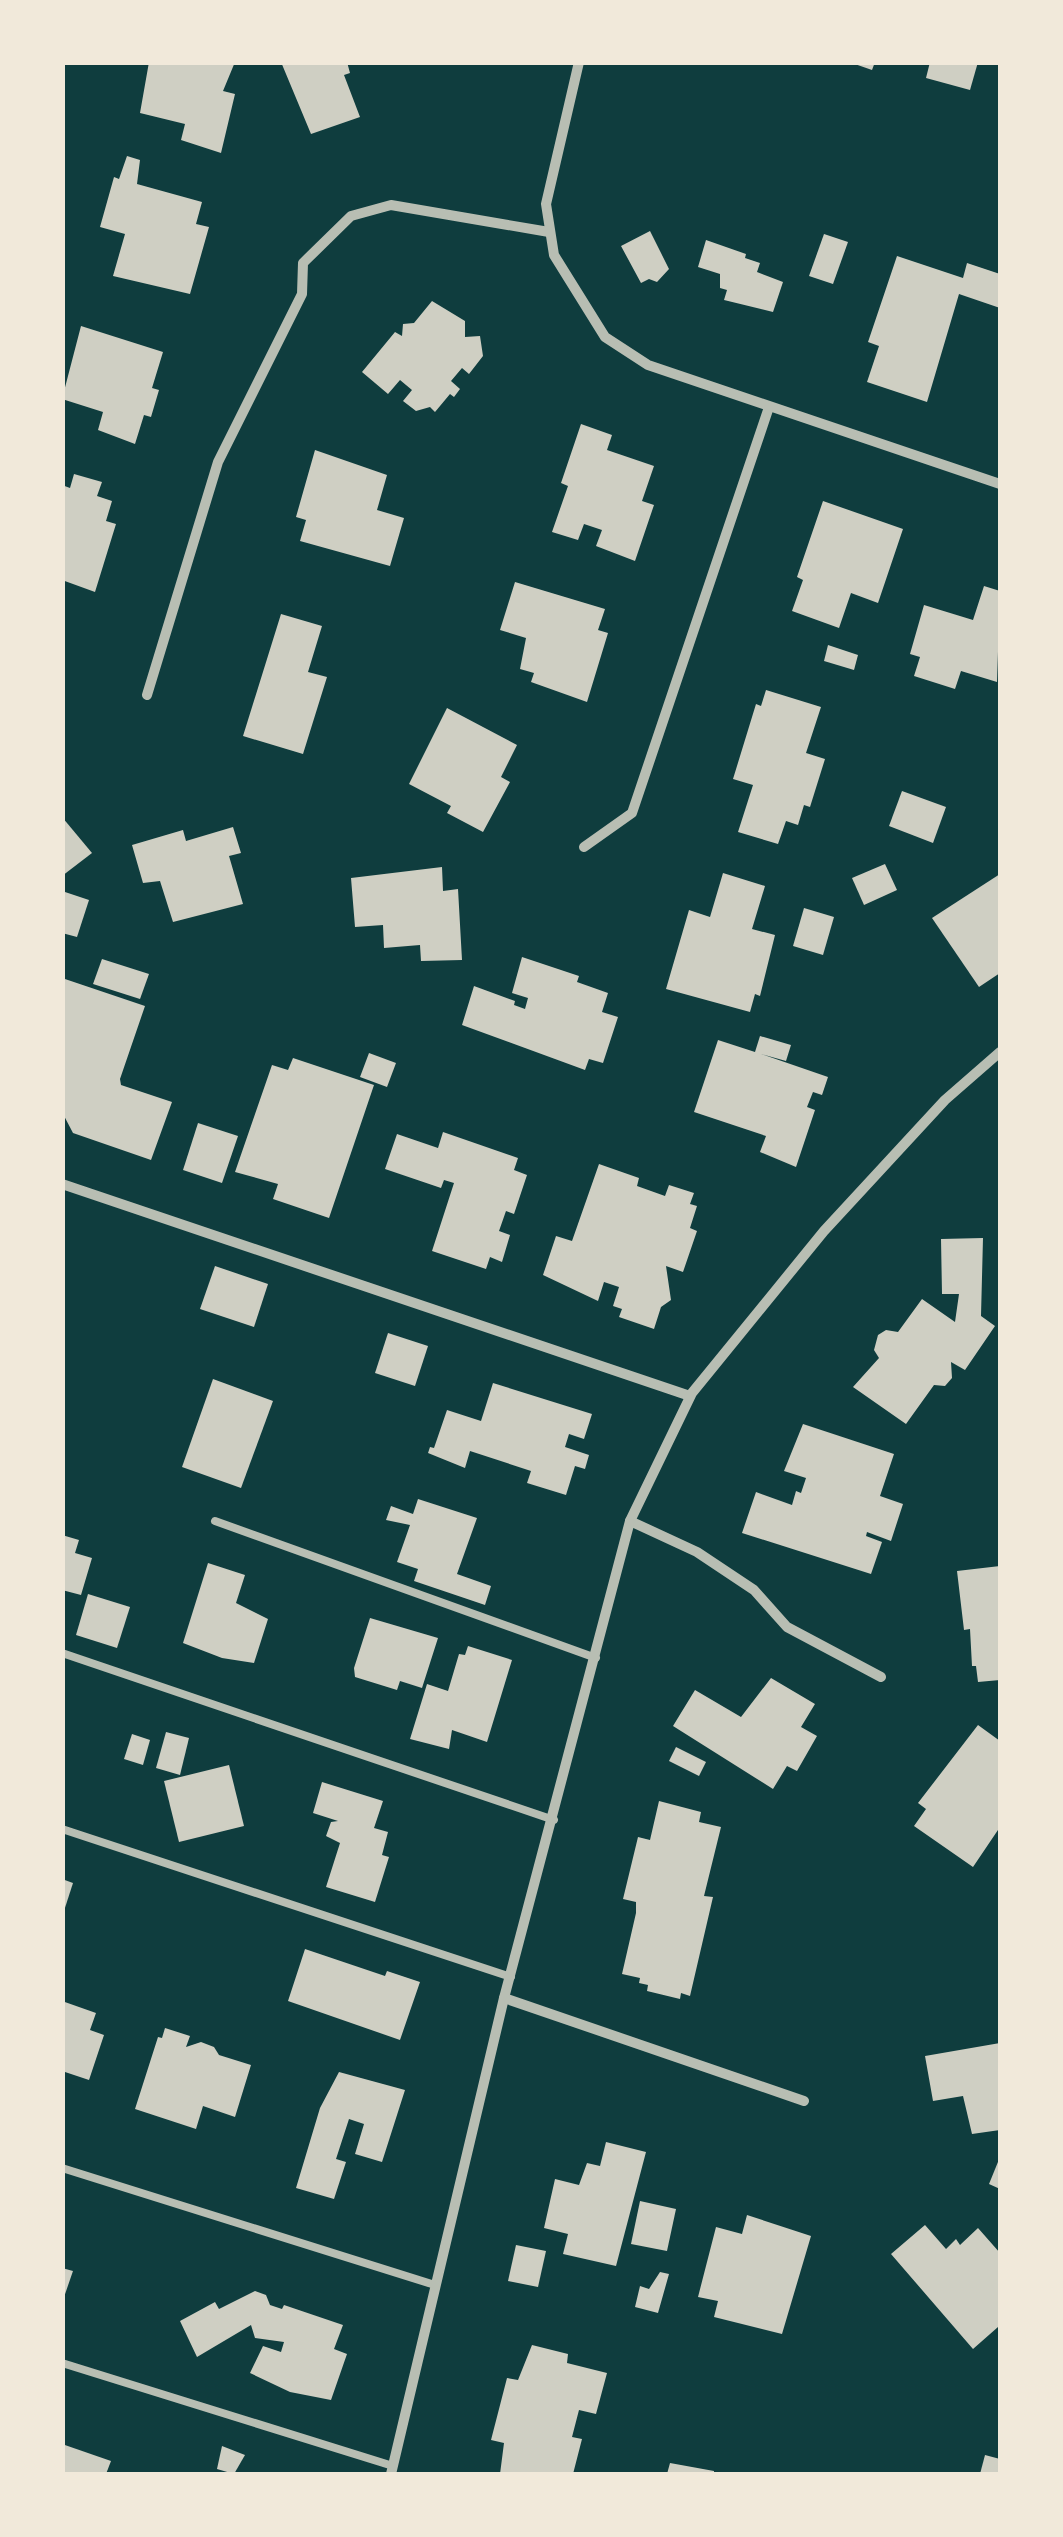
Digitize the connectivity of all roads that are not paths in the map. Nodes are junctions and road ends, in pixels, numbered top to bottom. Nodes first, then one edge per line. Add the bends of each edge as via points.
1 (579, 62) edge
2 (549, 232) junction
3 (768, 410) junction
4 (1000, 484) edge
5 (147, 695) dead end
6 (584, 847) dead end
7 (1000, 1052) edge
8 (62, 1184) edge
9 (690, 1396) junction
10 (215, 1520) dead end
11 (630, 1520) junction
12 (62, 1652) edge
13 (596, 1658) junction
14 (880, 1676) dead end
15 (554, 1820) junction
16 (62, 1829) edge
17 (511, 1976) junction
18 (504, 1998) junction
19 (804, 2101) dead end
20 (62, 2168) edge
21 (435, 2284) junction
22 (62, 2363) edge
23 (392, 2470) edge

1 - 2 street via 546,204
2 - 3 street via 554,255 605,337 648,366
2 - 5 street via 391,205 351,216 303,263 302,294 218,462
3 - 4 street
3 - 6 street via 632,813
7 - 9 street via 945,1100 824,1231
8 - 9 street
9 - 11 street
10 - 13 lane
11 - 13 street
11 - 14 street via 697,1552 754,1590 787,1627
12 - 15 lane
13 - 15 street
15 - 17 street
16 - 17 lane
17 - 18 street
18 - 19 street
18 - 21 street
20 - 21 lane
21 - 23 street
22 - 23 lane

